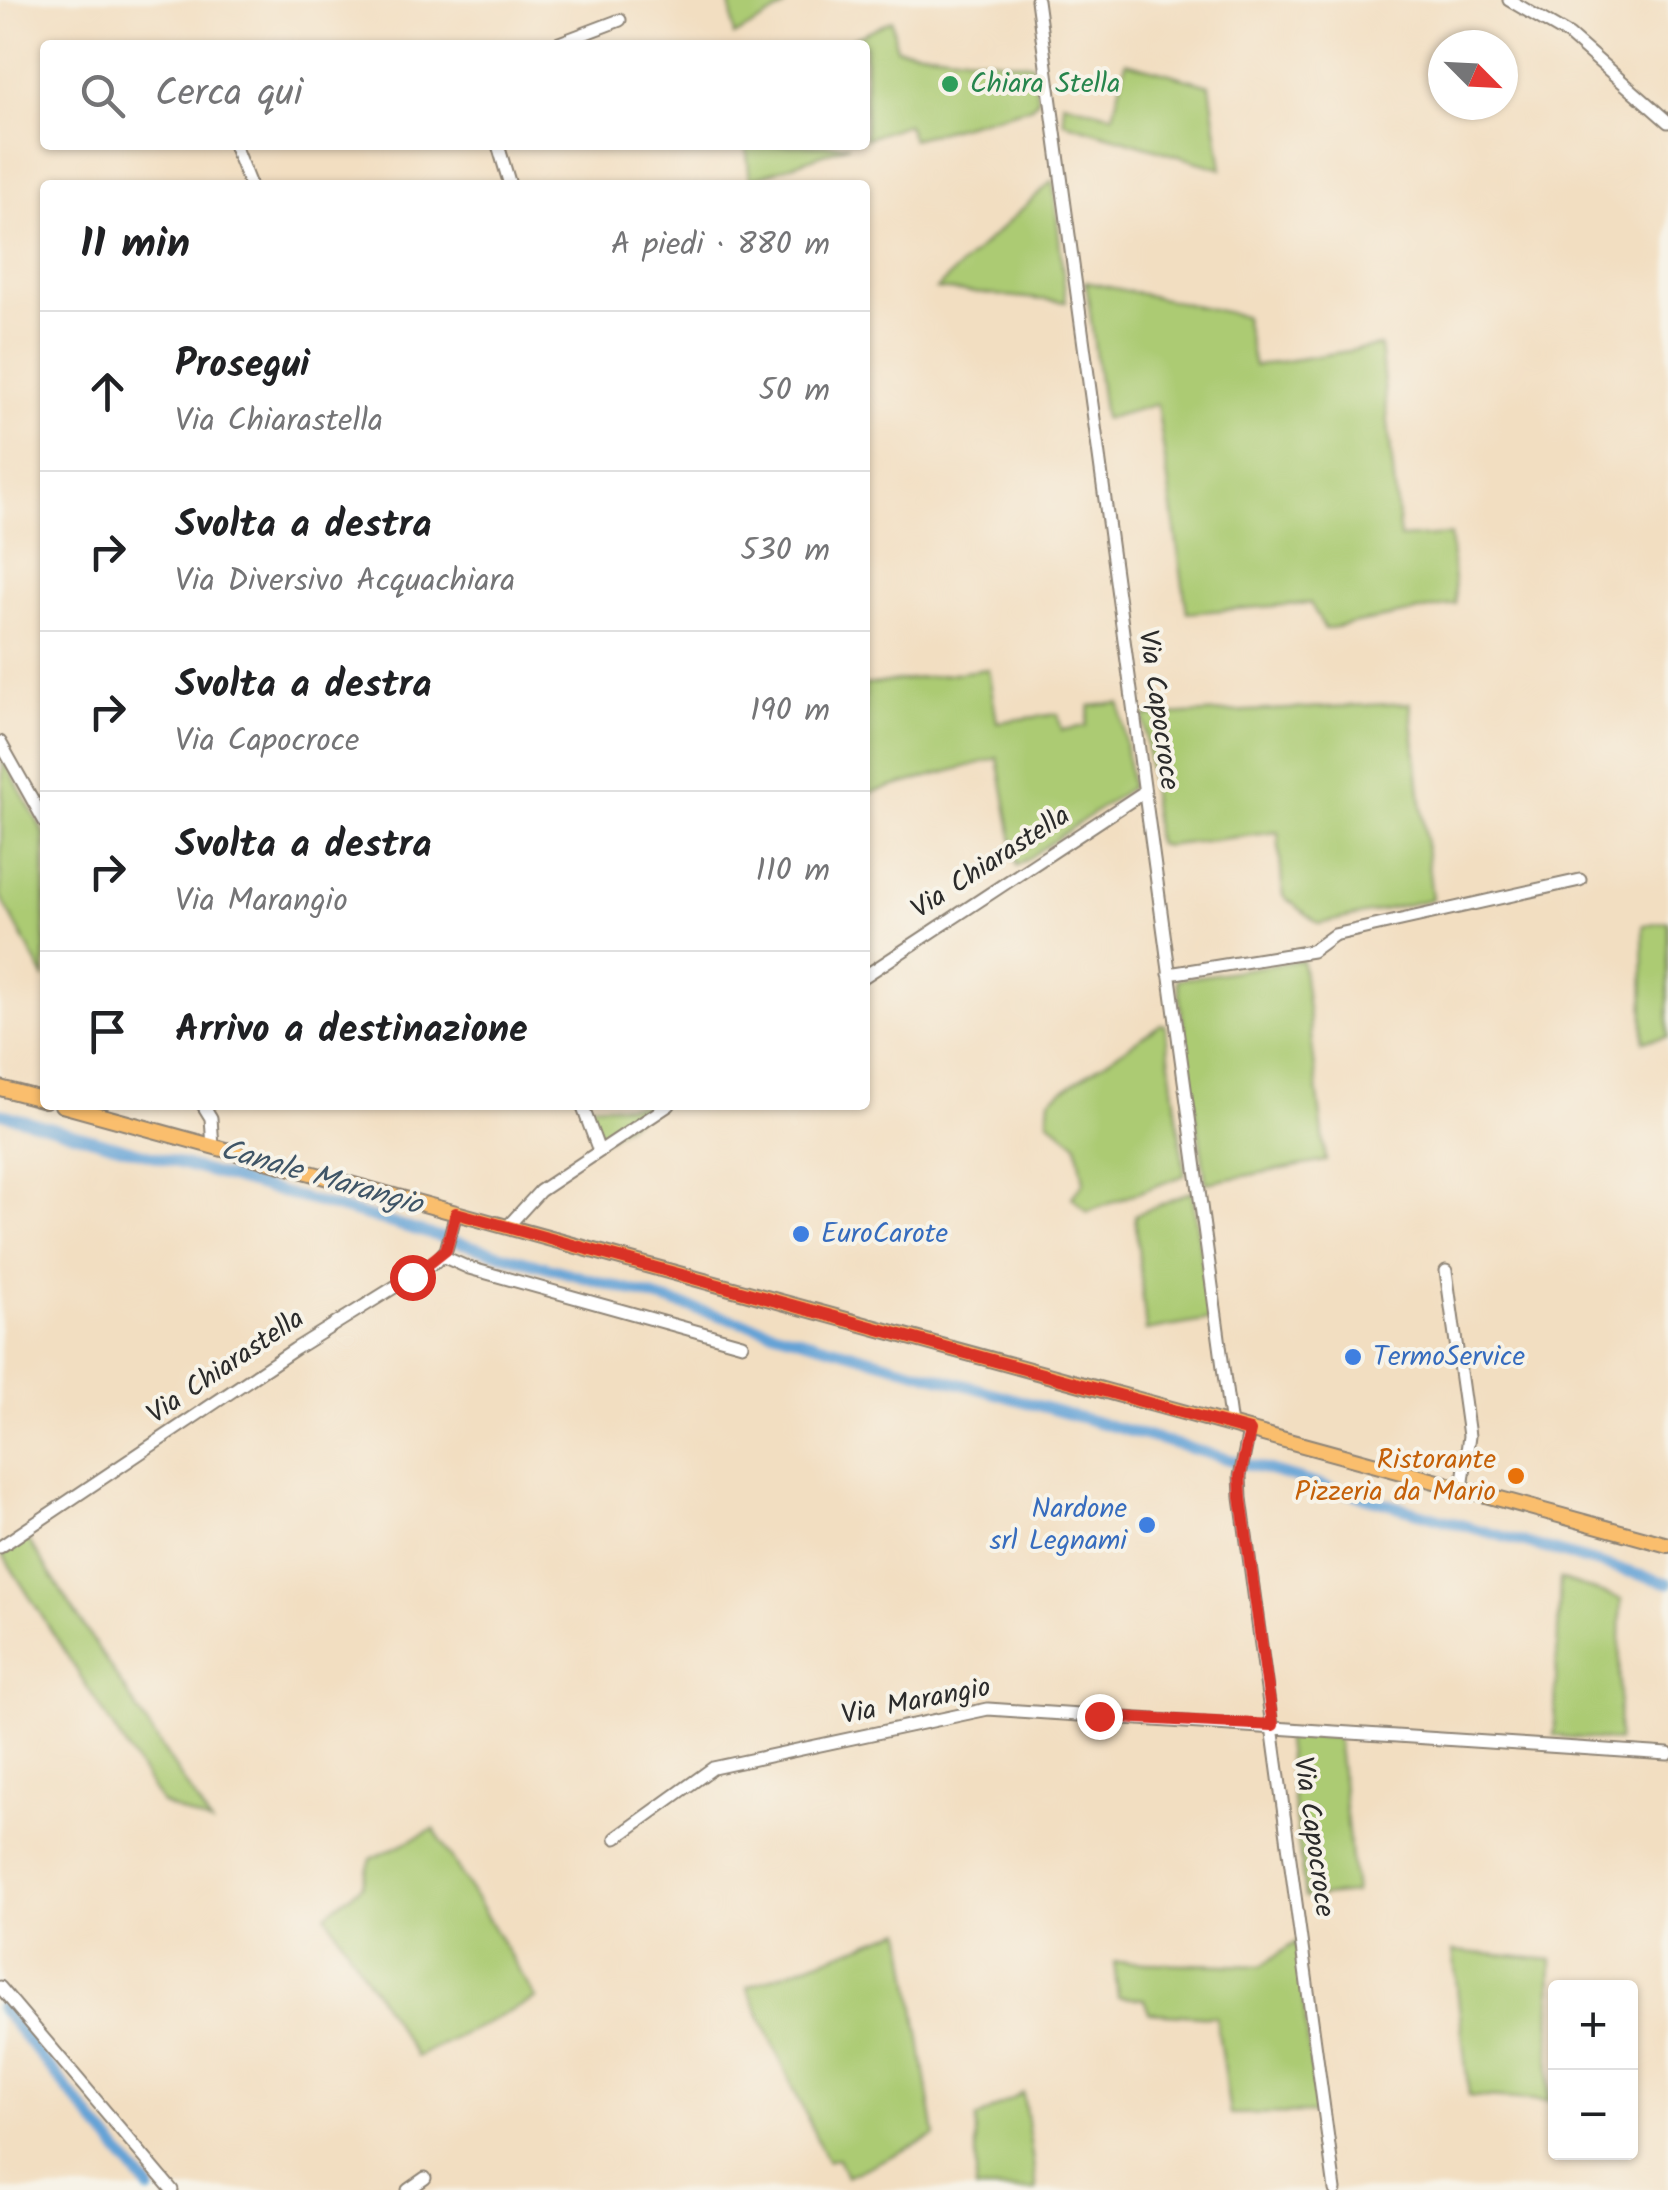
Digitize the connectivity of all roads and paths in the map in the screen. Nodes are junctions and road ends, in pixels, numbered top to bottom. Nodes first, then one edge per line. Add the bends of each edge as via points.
1 (1036, 0) edge
2 (1509, 0) edge
3 (620, 20) dead end
4 (567, 40) edge
5 (1668, 122) edge
6 (236, 150) edge
7 (500, 150) edge
8 (248, 180) edge
9 (508, 180) edge
10 (0, 742) edge
11 (1144, 792) junction
12 (40, 813) edge
13 (1580, 880) dead end
14 (870, 973) edge
15 (1169, 974) junction
16 (0, 1088) edge
17 (40, 1099) edge
18 (80, 1110) edge
19 (206, 1110) edge
20 (584, 1110) edge
21 (661, 1110) edge
22 (213, 1146) junction
23 (599, 1151) junction
24 (454, 1220) junction
25 (507, 1227) junction
26 (444, 1253) junction
27 (1446, 1271) dead end
28 (742, 1344) dead end
29 (1231, 1426) junction
30 (1249, 1437) junction
31 (1462, 1489) junction
32 (1668, 1545) edge
33 (0, 1547) edge
34 (1273, 1725) junction
35 (1668, 1754) edge
36 (616, 1838) dead end
37 (0, 1987) edge
38 (426, 2178) dead end
39 (172, 2190) edge
40 (408, 2190) edge
41 (1336, 2190) edge

1 - 11 street, Via Capocroce
2 - 5 street via 1569,35
3 - 4 street
6 - 8 street
7 - 9 street
10 - 12 street
11 - 14 street, Via Chiarastella
11 - 15 street, Via Capocroce
13 - 15 street via 1334,935 1312,951
15 - 29 street, Via Capocroce
16 - 17 main road
18 - 22 main road
19 - 22 street
20 - 23 street
21 - 23 street
22 - 24 main road
23 - 25 street via 540,1190
24 - 25 main road
24 - 26 street
25 - 29 main road
26 - 28 street via 469,1268
26 - 33 street, Via Chiarastella
27 - 31 street via 1469,1436
29 - 30 main road
30 - 31 main road
30 - 34 street, Via Capocroce via 1240,1476
31 - 32 main road
34 - 35 street, Via Marangio
34 - 36 street, Via Marangio via 988,1709 714,1768
34 - 41 street, Via Capocroce
37 - 39 street
38 - 40 street

